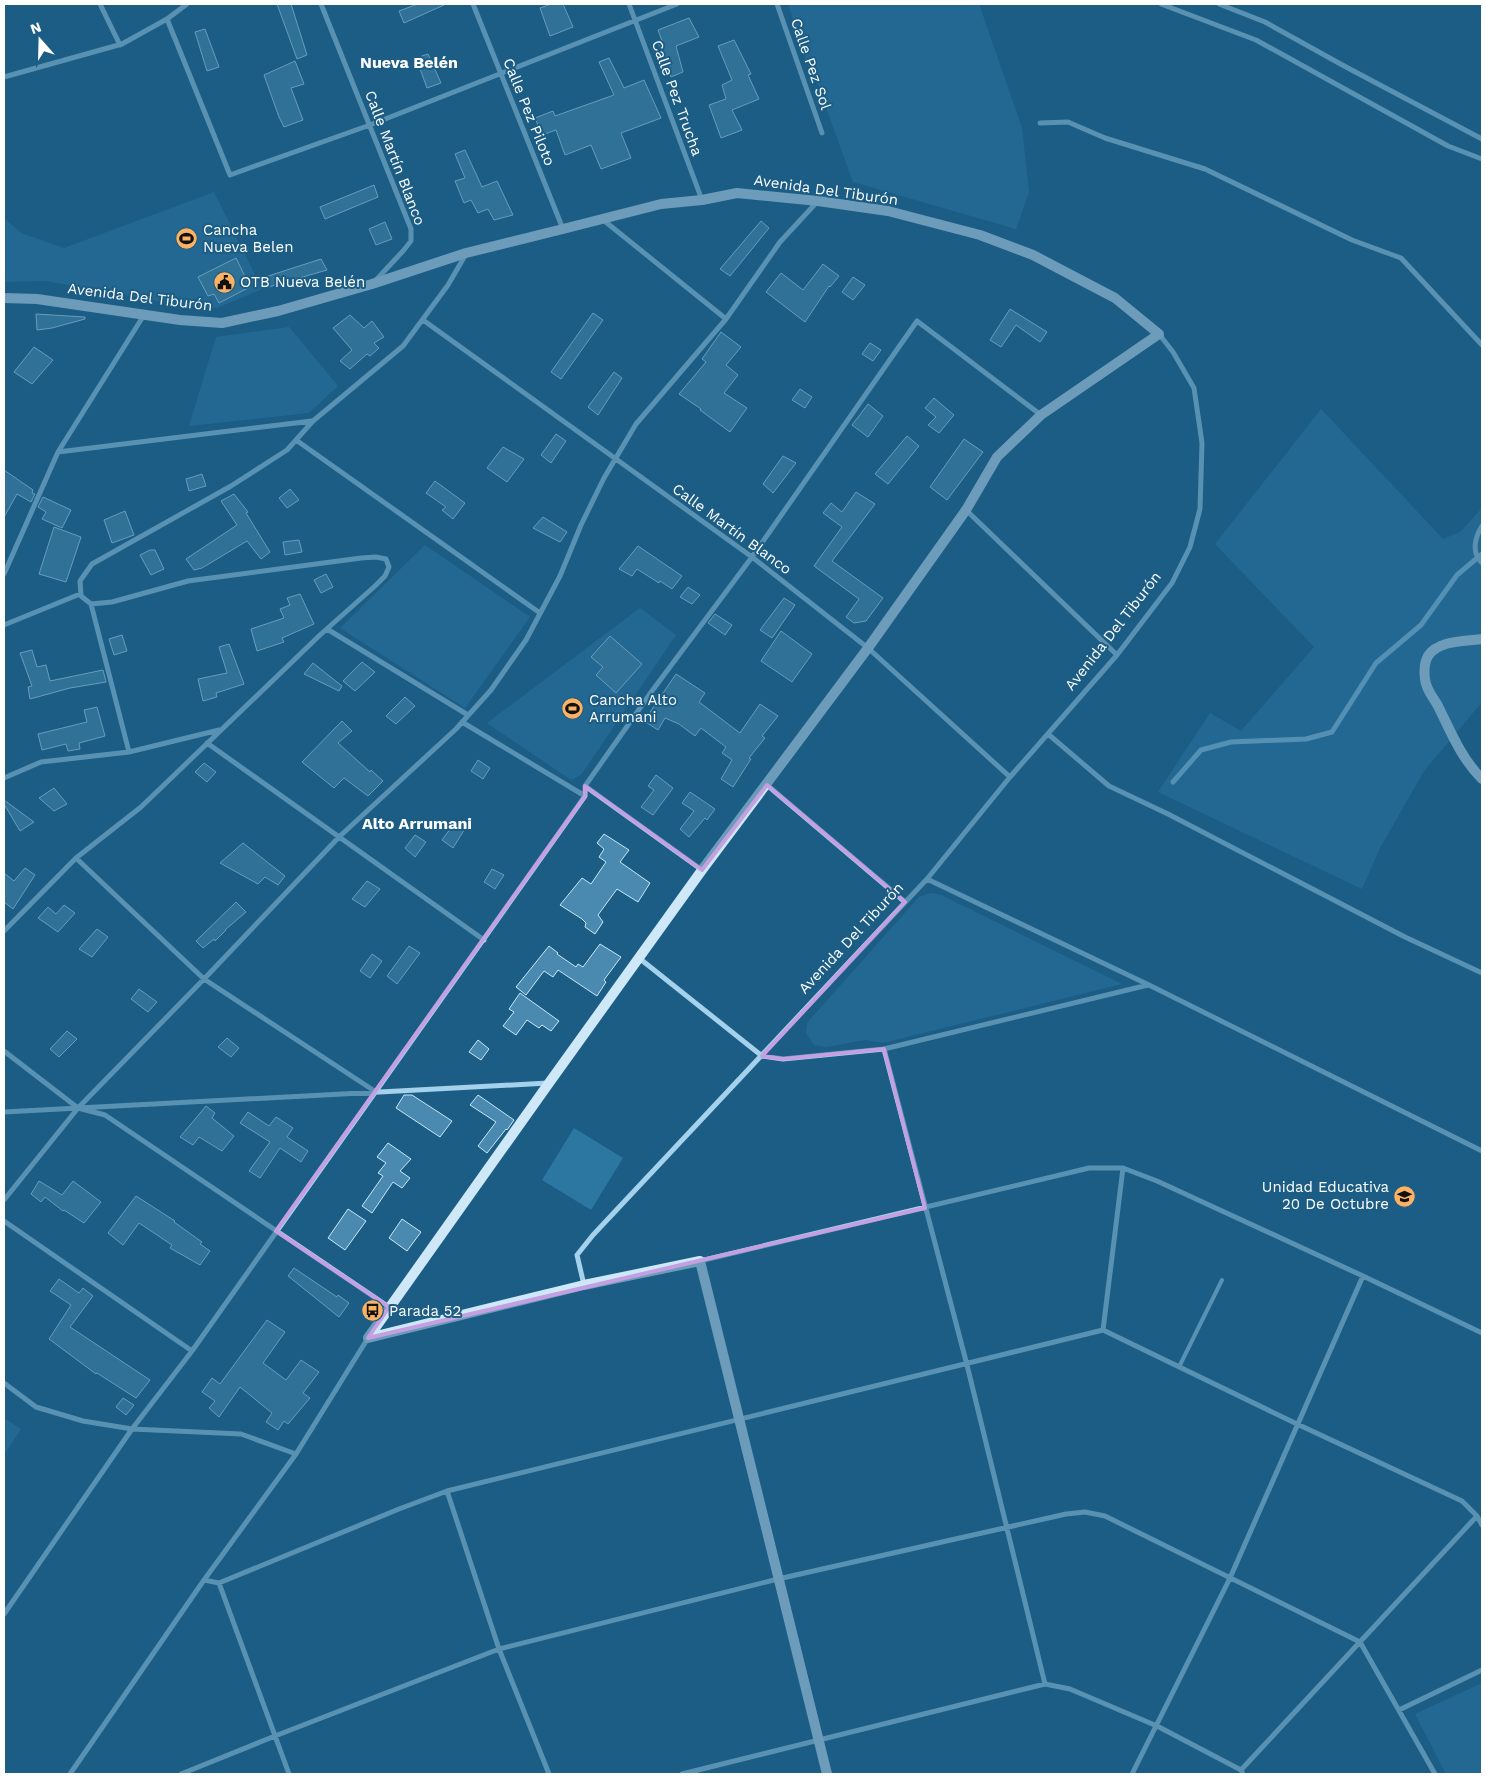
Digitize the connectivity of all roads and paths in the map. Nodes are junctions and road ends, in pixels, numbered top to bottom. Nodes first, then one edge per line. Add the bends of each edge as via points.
1 (100, 4) edge
2 (187, 4) edge
3 (321, 4) edge
4 (472, 4) edge
5 (629, 4) edge
6 (677, 4) edge
7 (776, 4) edge
8 (1161, 4) edge
9 (1219, 4) edge
10 (167, 19) junction
11 (635, 20) junction
12 (120, 44) junction
13 (500, 74) junction
14 (4, 77) edge
15 (1040, 123) dead end
16 (370, 125) junction
17 (822, 133) dead end
18 (1482, 139) edge
19 (1482, 159) edge
20 (702, 200) junction
21 (818, 201) junction
22 (602, 219) junction
23 (563, 228) junction
24 (466, 253) junction
25 (372, 284) junction
26 (4, 298) edge
27 (144, 315) junction
28 (726, 319) junction
29 (423, 320) junction
30 (1159, 334) junction
31 (1482, 345) edge
32 (1041, 415) junction
33 (313, 421) junction
34 (296, 440) junction
35 (58, 452) junction
36 (615, 460) junction
37 (966, 510) junction
38 (1482, 526) edge
39 (752, 557) junction
40 (1482, 563) edge
41 (4, 574) edge
42 (80, 594) junction
43 (90, 604) junction
44 (540, 613) junction
45 (4, 625) edge
46 (327, 629) junction
47 (1482, 640) edge
48 (868, 648) junction
49 (1118, 655) junction
50 (468, 715) junction
51 (462, 722) junction
52 (221, 729) junction
53 (1048, 734) junction
54 (207, 743) junction
55 (129, 752) junction
56 (1010, 777) junction
57 (4, 778) edge
58 (1482, 779) edge
59 (767, 785) junction
60 (585, 786) junction
61 (585, 796) junction
62 (338, 837) junction
63 (76, 858) junction
64 (702, 870) junction
65 (927, 879) junction
66 (905, 902) junction
67 (4, 930) edge
68 (484, 940) junction
69 (639, 958) junction
70 (1482, 973) edge
71 (204, 979) junction
72 (1149, 985) junction
73 (884, 1049) junction
74 (4, 1051) edge
75 (762, 1056) junction
76 (549, 1083) junction
77 (376, 1092) junction
78 (78, 1108) junction
79 (4, 1112) edge
80 (1482, 1151) edge
81 (1124, 1168) junction
82 (4, 1200) edge
83 (926, 1208) junction
84 (4, 1221) edge
85 (276, 1231) junction
86 (700, 1261) junction
87 (1363, 1276) junction
88 (1222, 1280) dead end
89 (584, 1285) junction
90 (389, 1307) junction
91 (1103, 1330) junction
92 (1482, 1333) edge
93 (368, 1338) junction
94 (192, 1351) junction
95 (967, 1365) junction
96 (1180, 1367) junction
97 (4, 1383) edge
98 (739, 1420) junction
99 (1297, 1424) junction
100 (132, 1429) junction
101 (296, 1454) junction
102 (446, 1491) junction
103 (1477, 1516) junction
104 (1482, 1525) edge
105 (1006, 1528) junction
106 (1230, 1578) junction
107 (778, 1579) junction
108 (204, 1580) junction
109 (219, 1582) junction
110 (4, 1614) edge
111 (1360, 1642) junction
112 (500, 1649) junction
113 (1482, 1670) edge
114 (1045, 1684) junction
115 (1399, 1710) junction
116 (1156, 1726) junction
117 (275, 1736) junction
118 (819, 1740) junction
119 (1242, 1772) edge
120 (70, 1774) edge
121 (181, 1774) edge
122 (289, 1774) edge
123 (549, 1774) edge
124 (682, 1774) edge
125 (827, 1774) edge
126 (1132, 1774) edge
127 (1435, 1774) edge

1 - 12 street
2 - 10 street
3 - 16 street, Calle Martín Blanco
4 - 13 street, Calle Pez Piloto
5 - 11 street, Calle Pez Trucha
6 - 11 street
7 - 17 street, Calle Pez Sol
8 - 19 street via 1256,40 1448,146
9 - 18 street via 1265,22
10 - 12 street
10 - 16 street via 230,175
11 - 13 street
11 - 20 street, Calle Pez Trucha
12 - 14 street
13 - 16 street
13 - 23 street, Calle Pez Piloto
15 - 31 street via 1068,122 1105,138 1205,169 1352,240 1401,258
16 - 25 street, Calle Martín Blanco via 411,229 410,241 403,251
20 - 21 street, Avenida Del Tiburón via 737,193
20 - 22 street, Avenida Del Tiburón via 661,204
21 - 28 street via 780,242
21 - 30 street, Avenida Del Tiburón via 888,211 980,235 1032,255 1115,298
22 - 23 street, Avenida Del Tiburón
22 - 28 street
23 - 24 street, Avenida Del Tiburón
24 - 25 street, Avenida Del Tiburón
24 - 29 street
25 - 27 street, Avenida Del Tiburón via 222,323
26 - 27 street, Avenida Del Tiburón via 37,299
27 - 35 street
28 - 36 street via 636,424
29 - 33 street via 403,346
29 - 36 street, Calle Martín Blanco
30 - 32 street
30 - 49 street, Avenida Del Tiburón via 1194,388 1202,443 1200,509 1190,547 1172,583
32 - 37 street via 997,457
32 - 39 street via 917,321
33 - 34 street
33 - 35 street
34 - 42 street via 287,450 231,486 92,564 80,581
34 - 44 street
35 - 41 street
36 - 39 street, Calle Martín Blanco
36 - 44 street
37 - 48 street
37 - 49 street
38 - 40 street via 1475,549
39 - 48 street, Calle Martín Blanco
39 - 60 street
42 - 43 street
42 - 45 street
43 - 46 street via 112,602 188,581 361,558 386,559 389,567 385,576
43 - 55 street
44 - 50 street via 526,640 491,690
46 - 50 street
46 - 52 street
47 - 58 street via 1438,647 1424,666 1428,690 1458,748
48 - 56 street, Calle Martín Blanco
48 - 59 street
49 - 53 street, Avenida Del Tiburón
50 - 51 street
51 - 61 street
51 - 62 street
52 - 54 street
52 - 55 street
53 - 56 street, Avenida Del Tiburón
53 - 70 street via 1109,786 1404,937
54 - 62 street
54 - 63 street via 141,808
55 - 57 street via 41,762
56 - 65 street, Avenida Del Tiburón
59 - 64 street
59 - 66 street
60 - 61 street
60 - 64 street
61 - 68 street
62 - 68 street
62 - 71 street
63 - 67 street
63 - 71 street
64 - 69 street
65 - 66 street, Avenida Del Tiburón
65 - 72 street
66 - 75 street, Avenida Del Tiburón
68 - 77 street
69 - 75 street
69 - 76 street
71 - 77 street
71 - 78 street
72 - 73 street
72 - 80 street
73 - 75 street via 783,1059
73 - 83 street
74 - 78 street
75 - 89 street, Avenida Del Tiburón via 587,1242 577,1255
76 - 77 street
76 - 90 street
77 - 78 street
77 - 85 street
78 - 79 street
78 - 82 street
78 - 85 street via 105,1115
81 - 83 street via 1089,1168
81 - 87 street
81 - 91 street
83 - 86 street
83 - 95 street
84 - 94 street
85 - 90 street
85 - 94 street
86 - 89 street
86 - 98 street
87 - 92 street
87 - 99 street
88 - 96 lane
89 - 93 street
90 - 93 street
91 - 95 street
91 - 96 street
93 - 101 street
94 - 100 street
95 - 98 street
95 - 105 street
96 - 99 street
97 - 100 street via 36,1407 83,1421
98 - 102 street
98 - 107 street
99 - 103 street via 1462,1501
99 - 106 street
100 - 101 street via 241,1434
100 - 110 street
101 - 108 street
102 - 109 street
102 - 112 street
103 - 104 street
103 - 111 street
105 - 106 street via 1066,1514 1085,1512 1104,1516
105 - 107 street
105 - 114 street
106 - 111 street
106 - 116 street
107 - 112 street
107 - 118 street
108 - 109 street
108 - 120 street
109 - 117 street
111 - 115 street
111 - 119 street
112 - 117 street
112 - 123 street
113 - 115 street
114 - 116 street via 1070,1689
114 - 118 street
115 - 127 street
116 - 119 street
116 - 126 street
117 - 121 street
117 - 122 street
118 - 124 street
118 - 125 street

